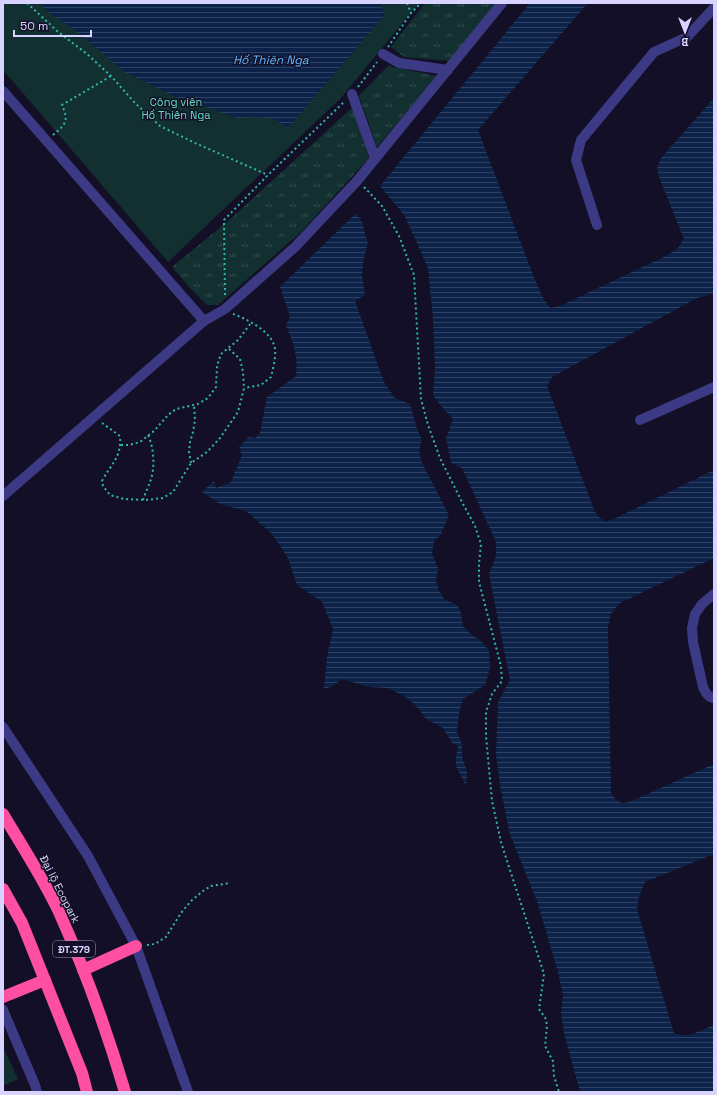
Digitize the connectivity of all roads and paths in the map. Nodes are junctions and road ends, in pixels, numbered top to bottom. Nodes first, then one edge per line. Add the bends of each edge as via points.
1 (27, 3) edge
2 (407, 3) edge
3 (421, 3) edge
4 (502, 3) edge
5 (714, 8) edge
6 (411, 13) junction
7 (383, 54) junction
8 (448, 70) junction
9 (111, 76) junction
10 (3, 91) edge
11 (352, 94) junction
12 (47, 141) junction
13 (375, 158) junction
14 (268, 175) junction
15 (357, 181) junction
16 (596, 225) dead end
17 (225, 309) junction
18 (204, 321) junction
19 (251, 323) junction
20 (228, 348) junction
21 (714, 387) edge
22 (244, 388) junction
23 (194, 405) junction
24 (93, 417) junction
25 (640, 420) dead end
26 (148, 435) junction
27 (121, 445) junction
28 (191, 463) junction
29 (3, 496) edge
30 (143, 500) junction
31 (714, 594) edge
32 (714, 698) edge
33 (3, 726) edge
34 (3, 814) edge
35 (230, 883) dead end
36 (3, 889) edge
37 (136, 946) junction
38 (83, 970) junction
39 (45, 980) junction
40 (3, 997) edge
41 (3, 1010) edge
42 (37, 1092) edge
43 (87, 1092) edge
44 (124, 1092) edge
45 (188, 1092) edge
46 (559, 1092) edge

1 - 9 path
2 - 6 path
3 - 6 path
4 - 8 street
5 - 16 street via 687,37 654,52 581,140 576,160
6 - 7 path
7 - 8 street via 399,63
7 - 11 path
8 - 13 street
9 - 12 path via 62,105 66,116 64,126
9 - 14 path via 160,126
10 - 12 street
11 - 13 street
11 - 14 path
12 - 18 street
13 - 15 street
14 - 17 path via 224,220
15 - 17 street via 295,247
15 - 46 path via 382,206 399,236 414,275 421,399 440,458 482,544 479,582 501,666 502,681 492,694 486,712 492,801 501,842 544,974 539,1009 546,1019 545,1046 553,1061
17 - 18 street
17 - 19 path
18 - 24 street
19 - 20 path
19 - 22 path via 270,336 275,348 274,365 271,378 261,385
20 - 22 path via 240,359
20 - 23 path via 221,354 217,366 216,387 208,398
21 - 25 street
22 - 28 path via 238,412 229,426 206,452
23 - 26 path via 176,409
23 - 28 path via 195,420 188,452
24 - 27 path via 120,436
24 - 29 street
26 - 27 path via 140,442
26 - 30 path via 153,462 151,478
27 - 30 path via 102,481 103,486 110,494 124,499
28 - 30 path via 173,492 163,498
31 - 32 street via 695,614 692,628 703,687 705,692
33 - 37 street via 88,856
34 - 38 highway, Đại lộ Ecopark / ĐT.379 via 58,911
35 - 37 path via 211,886 191,900 166,937 155,944
36 - 39 highway, ĐT.379 via 22,923
37 - 38 highway
37 - 45 street
38 - 44 highway, Đại lộ Ecopark / ĐT.379 via 113,1052
39 - 40 highway
39 - 43 highway, ĐT.379
41 - 42 street

